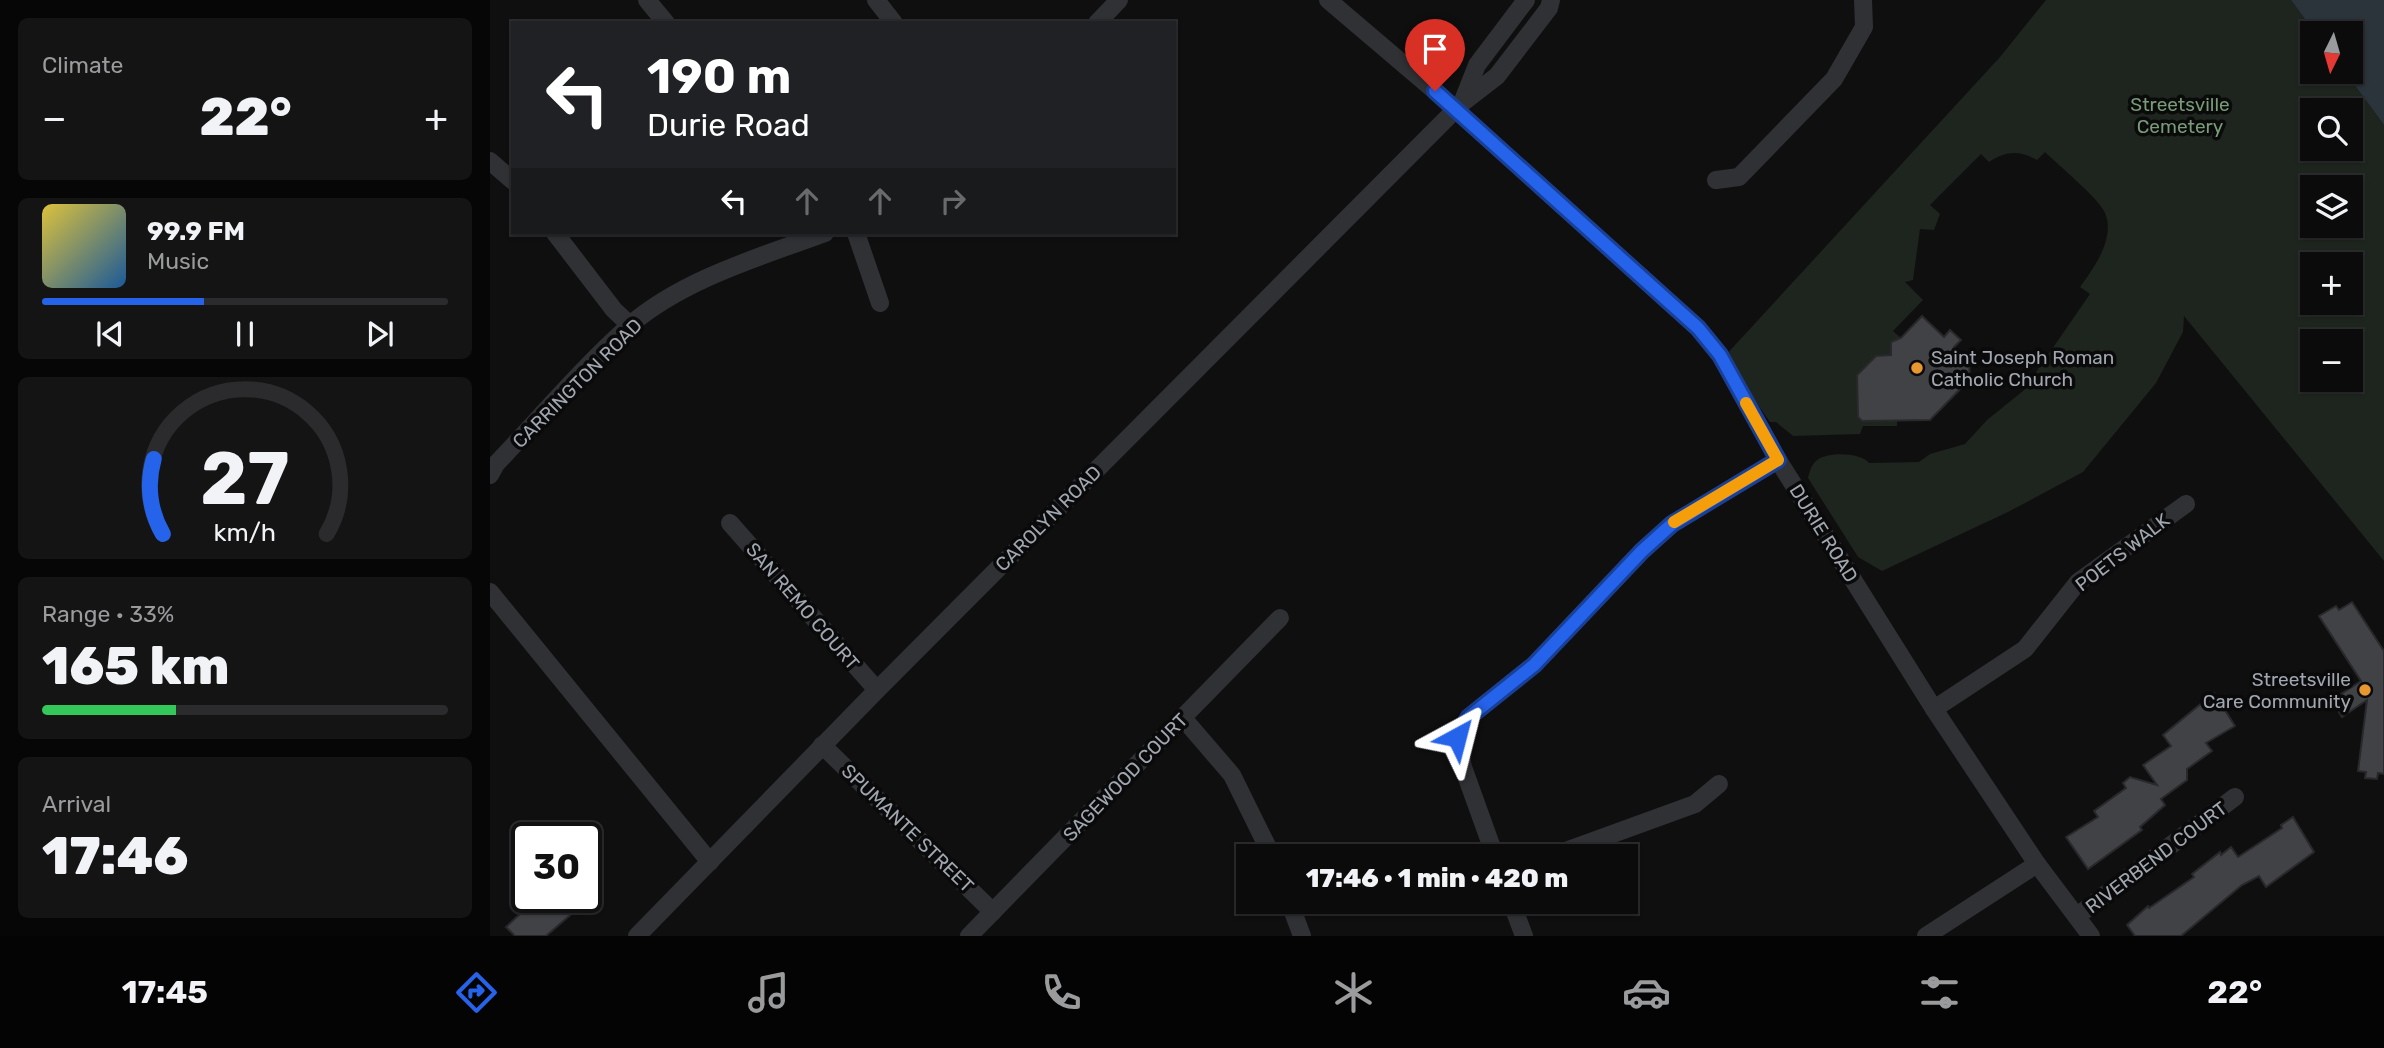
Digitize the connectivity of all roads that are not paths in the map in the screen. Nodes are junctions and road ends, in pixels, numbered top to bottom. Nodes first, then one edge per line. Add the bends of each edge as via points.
1 (647, 0) edge
2 (876, 0) edge
3 (1119, 0) edge
4 (1328, 0) edge
5 (1527, 0) edge
6 (1551, 0) edge
7 (1863, 0) edge
8 (664, 21) edge
9 (892, 21) edge
10 (1099, 21) edge
11 (1459, 107) junction
12 (490, 161) edge
13 (511, 178) edge
14 (1716, 180) dead end
15 (557, 235) edge
16 (819, 235) edge
17 (857, 235) edge
18 (880, 303) dead end
19 (631, 325) junction
20 (1778, 460) junction
21 (490, 475) edge
22 (2186, 504) dead end
23 (730, 523) dead end
24 (490, 592) edge
25 (1280, 618) dead end
26 (877, 690) junction
27 (1934, 709) junction
28 (1183, 718) junction
29 (822, 745) junction
30 (1719, 784) dead end
31 (2235, 797) dead end
32 (1266, 844) edge
33 (1490, 844) edge
34 (1585, 844) edge
35 (710, 862) junction
36 (2037, 864) junction
37 (993, 912) junction
38 (1294, 914) edge
39 (1516, 914) edge
40 (2077, 916) junction
41 (636, 936) edge
42 (969, 936) edge
43 (1302, 936) edge
44 (1524, 936) edge
45 (1926, 936) edge
46 (2091, 936) edge

1 - 8 street
2 - 9 street
3 - 10 street
4 - 11 street, DURIE ROAD
5 - 11 street, CAROLYN ROAD via 1476,65
6 - 11 street, CAROLYN ROAD via 1497,76
7 - 14 street via 1864,26 1834,79 1739,177
11 - 20 street, DURIE ROAD via 1698,328 1720,355
11 - 26 street, CAROLYN ROAD
12 - 13 street
15 - 19 street via 614,310
16 - 19 street, CARRINGTON ROAD via 736,265
17 - 18 street
19 - 21 street, CARRINGTON ROAD
20 - 27 street, DURIE ROAD
20 - 33 street via 1672,524 1534,665 1469,717 1457,737 1462,767
22 - 27 street, POETS WALK via 2078,582 2025,649
23 - 26 street, SAN REMO COURT
24 - 35 street
25 - 28 street, SAGEWOOD COURT
26 - 29 street, CAROLYN ROAD
27 - 36 street, DURIE ROAD
28 - 32 street via 1232,775
28 - 37 street, SAGEWOOD COURT
29 - 35 street, CAROLYN ROAD
29 - 37 street, SPUMANTE STREET
30 - 34 street via 1695,804
31 - 40 street, RIVERBEND COURT
35 - 41 street, CAROLYN ROAD
36 - 40 street, DURIE ROAD
36 - 45 street
37 - 42 street, SAGEWOOD COURT
38 - 43 street
39 - 44 street
40 - 46 street, DURIE ROAD

